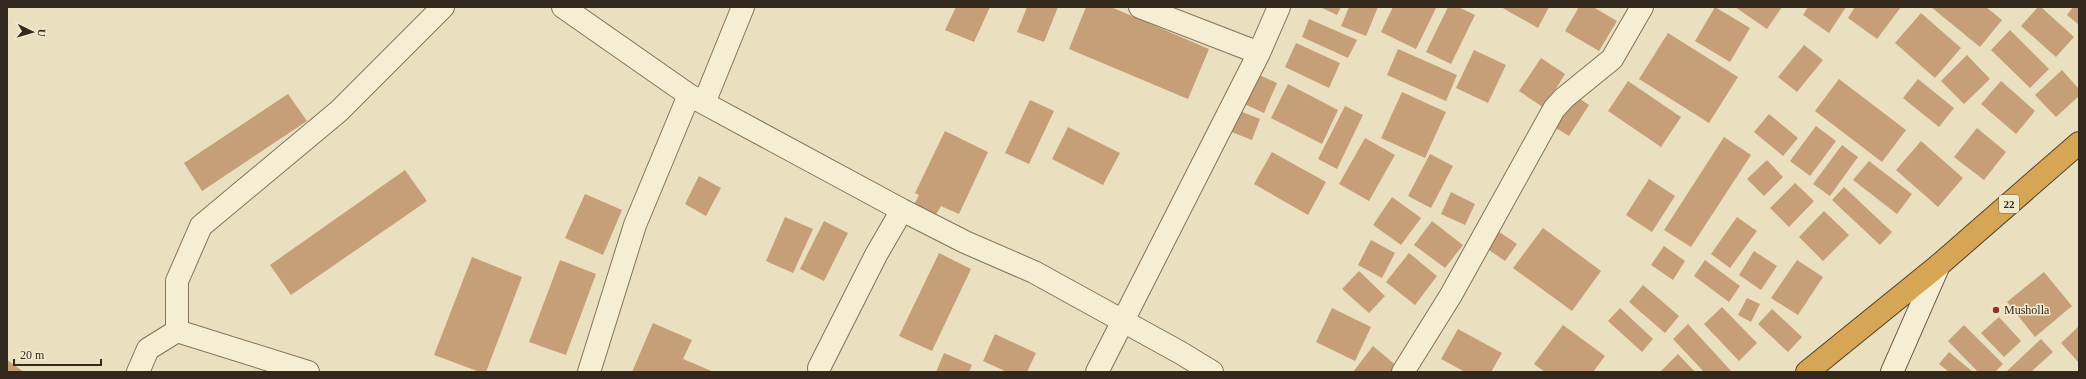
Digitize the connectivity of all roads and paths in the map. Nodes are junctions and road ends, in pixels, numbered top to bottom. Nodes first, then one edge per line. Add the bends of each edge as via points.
1 (443, 7) edge
2 (563, 7) edge
3 (743, 7) edge
4 (1140, 7) edge
5 (1279, 7) edge
6 (1642, 7) edge
7 (1259, 53) junction
8 (697, 99) junction
9 (2079, 143) edge
10 (902, 210) junction
11 (1939, 265) junction
12 (1123, 320) junction
13 (177, 331) junction
14 (819, 368) dead end
15 (138, 372) edge
16 (308, 372) edge
17 (590, 372) edge
18 (1097, 372) edge
19 (1212, 372) edge
20 (1402, 372) edge
21 (1807, 372) edge
22 (1892, 372) edge

1 - 13 street via 339,111 200,226 177,281
2 - 8 street
3 - 8 street
4 - 7 street
5 - 7 street
6 - 20 street via 1612,59 1554,109 1451,295
7 - 12 street
8 - 10 street
8 - 17 street via 635,225
9 - 11 highway, 22
10 - 12 street via 965,242 1034,272
10 - 14 street via 876,255
11 - 21 highway, 22
11 - 22 street
12 - 18 street
12 - 19 street
13 - 15 street via 148,349
13 - 16 street

